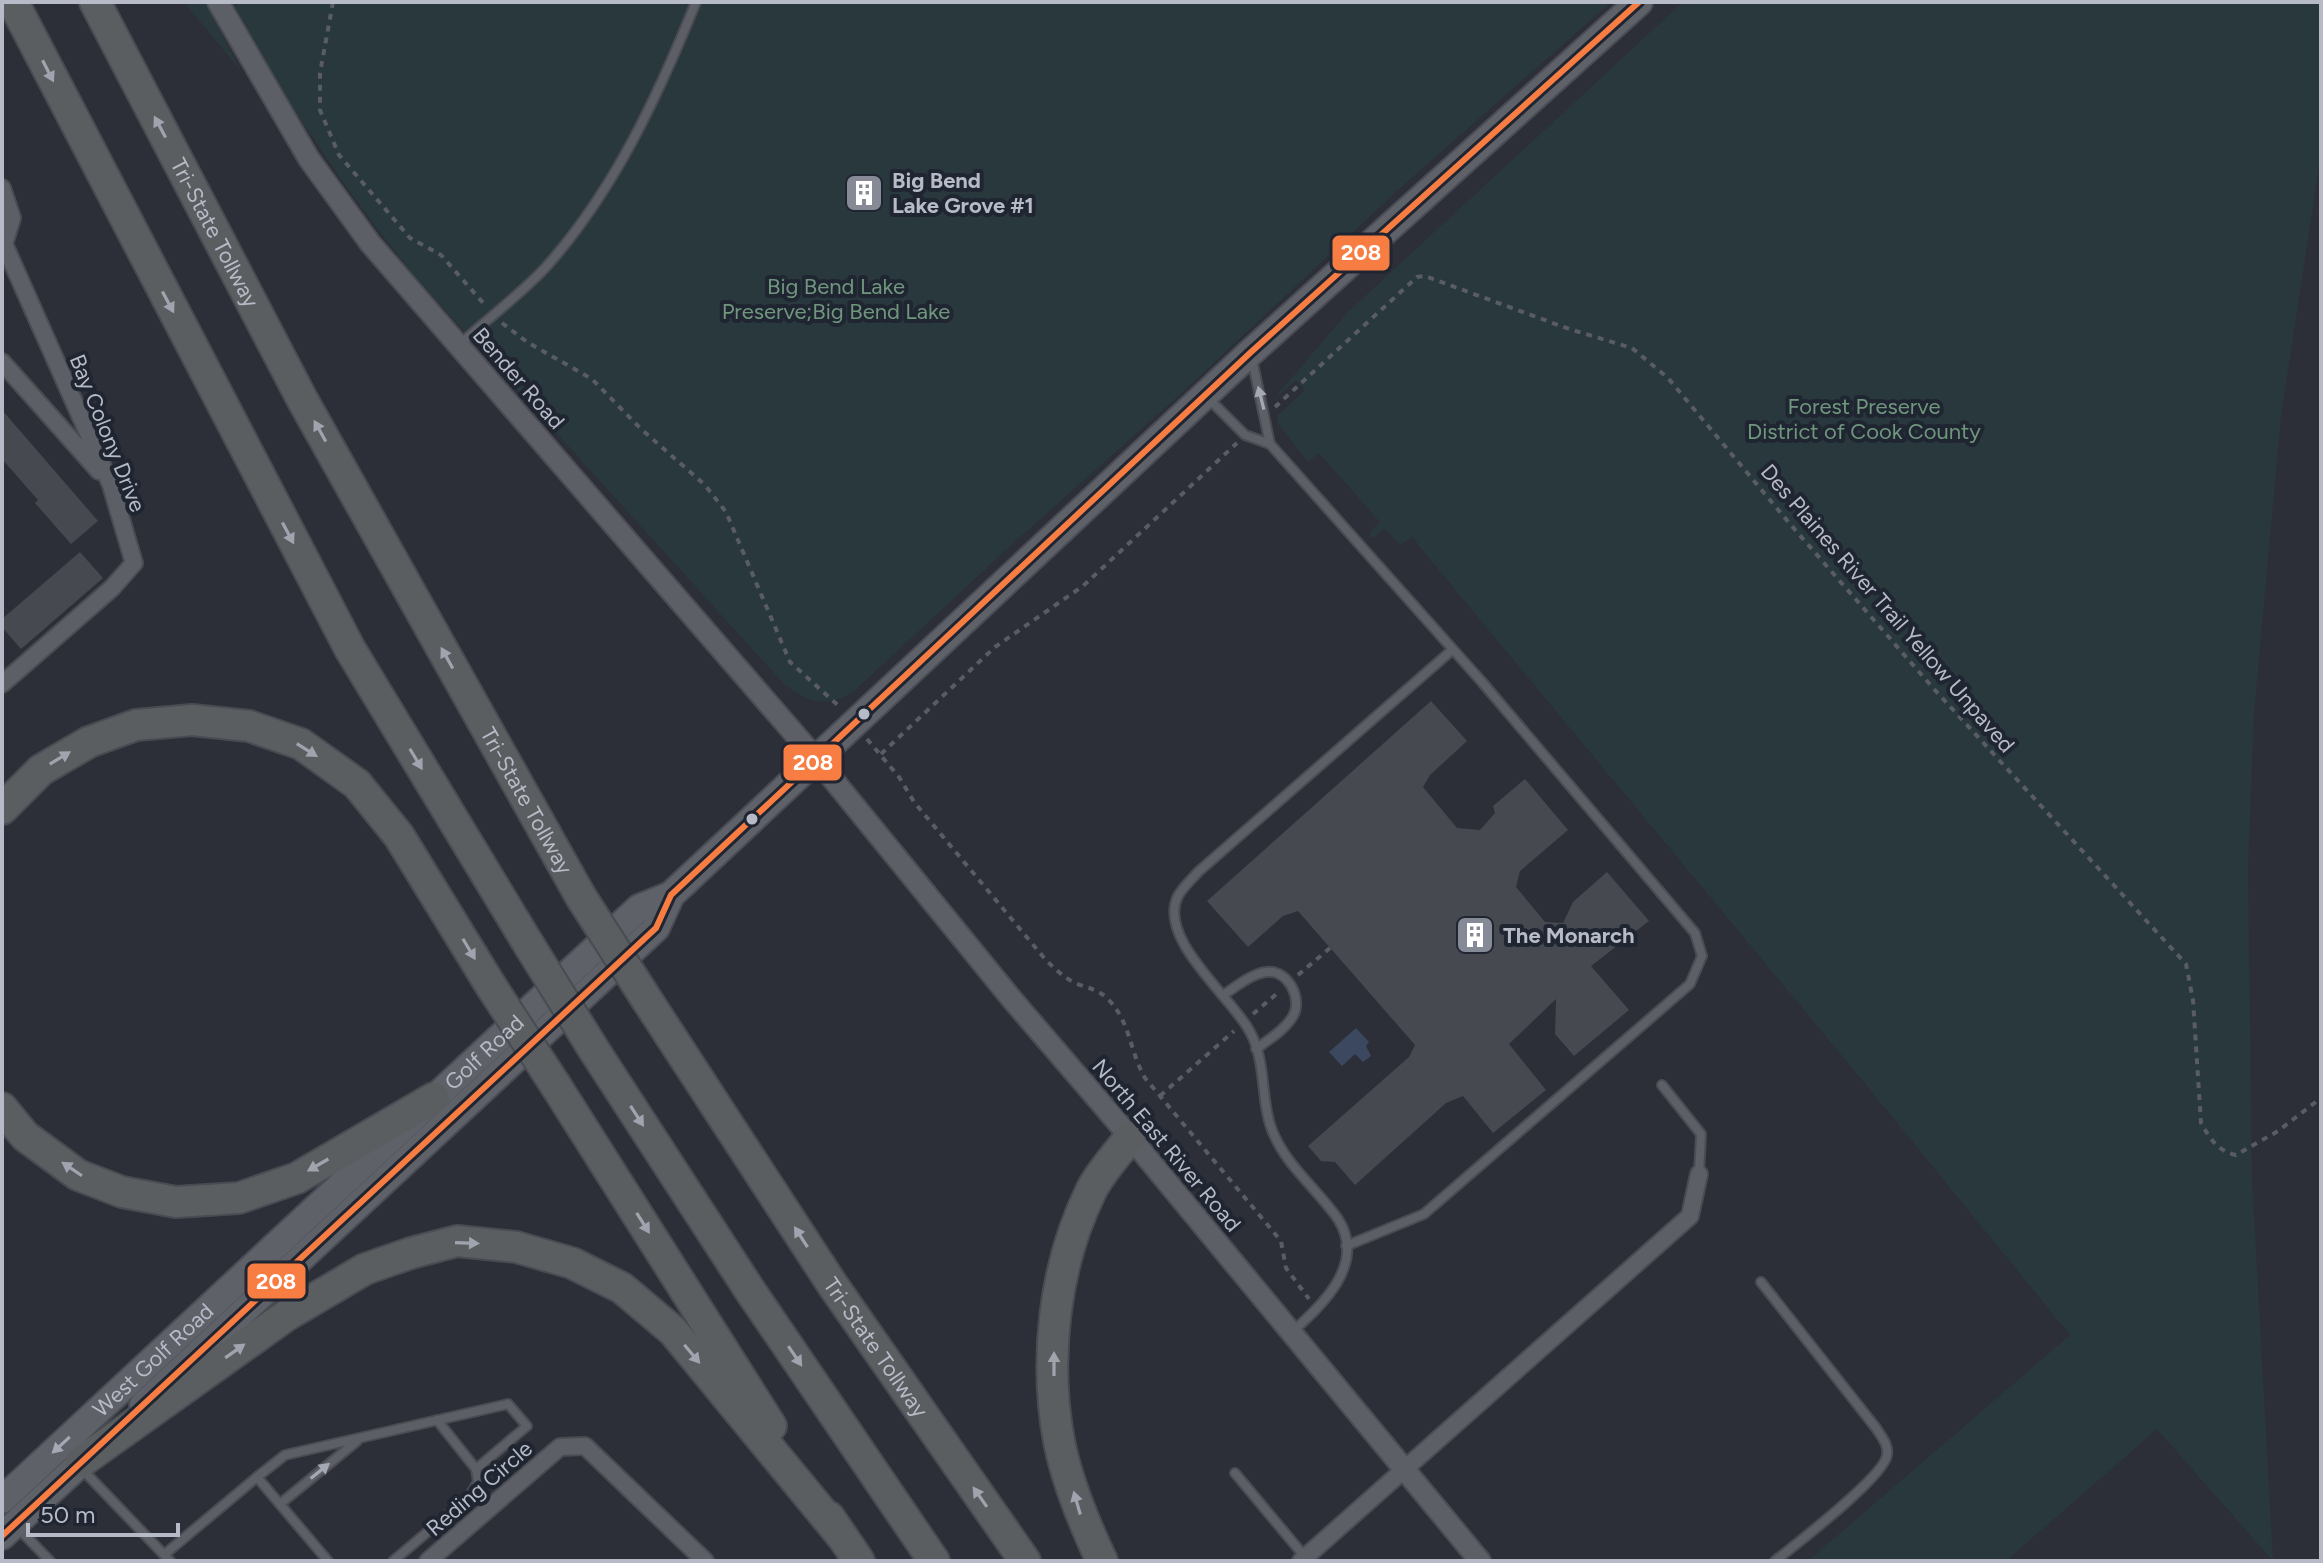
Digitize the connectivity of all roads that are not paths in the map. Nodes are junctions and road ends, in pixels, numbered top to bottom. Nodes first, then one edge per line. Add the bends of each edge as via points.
1 (13, 2) edge
2 (95, 2) edge
3 (218, 2) edge
4 (696, 2) edge
5 (1639, 2) edge
6 (2, 188) edge
7 (3, 245) edge
8 (458, 345) junction
9 (1250, 353) junction
10 (2, 362) edge
11 (1205, 396) junction
12 (1270, 444) junction
13 (111, 485) junction
14 (1451, 651) junction
15 (2, 684) edge
16 (818, 761) junction
17 (2, 809) edge
18 (671, 895) junction
19 (1223, 995) junction
20 (1256, 1049) junction
21 (1662, 1085) dead end
22 (434, 1098) junction
23 (2, 1108) edge
24 (1130, 1137) junction
25 (1699, 1174) joint
26 (303, 1221) joint
27 (1346, 1246) junction
28 (312, 1248) joint
29 (1761, 1282) dead end
30 (1291, 1333) junction
31 (437, 1420) junction
32 (361, 1438) junction
33 (79, 1464) junction
34 (476, 1469) junction
35 (1404, 1470) junction
36 (1235, 1473) dead end
37 (257, 1477) junction
38 (2, 1500) edge
39 (280, 1504) junction
40 (8, 1530) edge
41 (840, 1534) junction
42 (167, 1558) edge
43 (1303, 1559) edge
44 (50, 1561) edge
45 (328, 1561) edge
46 (393, 1561) edge
47 (428, 1561) edge
48 (705, 1561) edge
49 (859, 1561) edge
50 (934, 1561) edge
51 (1025, 1561) edge
52 (1102, 1561) edge
53 (1480, 1561) edge
54 (1775, 1561) edge

1 -> 50 highway, bridge via 350,649 594,1050
51 -> 2 highway, Tri-State Tollway, bridge via 832,1284 581,897 302,399
3 - 8 street, Bender Road via 309,159 370,243
4 - 8 lane via 656,97 581,223 544,269
5 - 9 main road, Golf Road
6 - 7 street, Bay Colony Drive via 12,218
7 - 13 street, Bay Colony Drive
8 - 16 street, Bender Road
9 - 11 main road, Golf Road
12 -> 9 lane
10 - 13 street
11 - 12 lane via 1245,435
11 - 16 main road, Golf Road
12 - 14 lane
13 - 15 street, Bay Colony Drive via 134,563
14 - 19 lane via 1198,872 1178,896 1174,919 1182,943
14 - 27 lane via 1695,933 1702,956 1690,984 1424,1214
16 - 18 main road, Golf Road
16 - 24 street, North East River Road
17 -> 41 highway, bridge via 41,770 89,742 136,725 192,720 249,726 301,744 357,784 399,836
18 - 22 main road, Golf Road via 639,908
18 - 28 main road, Golf Road via 656,928
19 - 20 lane via 1250,1031
19 - 20 lane via 1263,972 1275,972 1293,988 1297,1001 1288,1024
20 - 27 lane via 1273,1133 1286,1159 1339,1222
21 - 25 lane via 1701,1134
22 -> 23 highway via 297,1178 239,1198 176,1202 122,1192 78,1175 25,1136
22 - 26 main road, Golf Road
24 - 30 street, North East River Road
52 -> 24 highway via 1083,1521 1059,1441 1052,1364 1071,1235 1092,1188
25 - 35 street via 1690,1216
26 -> 38 main road, West Golf Road
27 - 30 lane via 1345,1266 1335,1288
28 - 33 main road, West Golf Road
29 - 54 lane via 1876,1428 1888,1454 1869,1481
30 - 35 street, North East River Road
31 - 32 lane
31 - 34 lane
31 - 34 lane via 508,1404 527,1426
32 - 37 lane via 285,1455
39 -> 32 lane
33 - 40 main road, West Golf Road
33 -> 41 highway via 287,1315 365,1269 457,1241 516,1247 572,1263 622,1288 673,1331
33 - 42 lane
34 - 46 lane via 478,1482 469,1497
35 - 43 street
35 - 53 street, North East River Road
36 - 43 lane
37 - 39 lane
37 - 42 lane
39 - 45 lane
40 - 44 lane
41 - 49 highway
47 - 48 street, Reding Circle via 560,1447 585,1446

